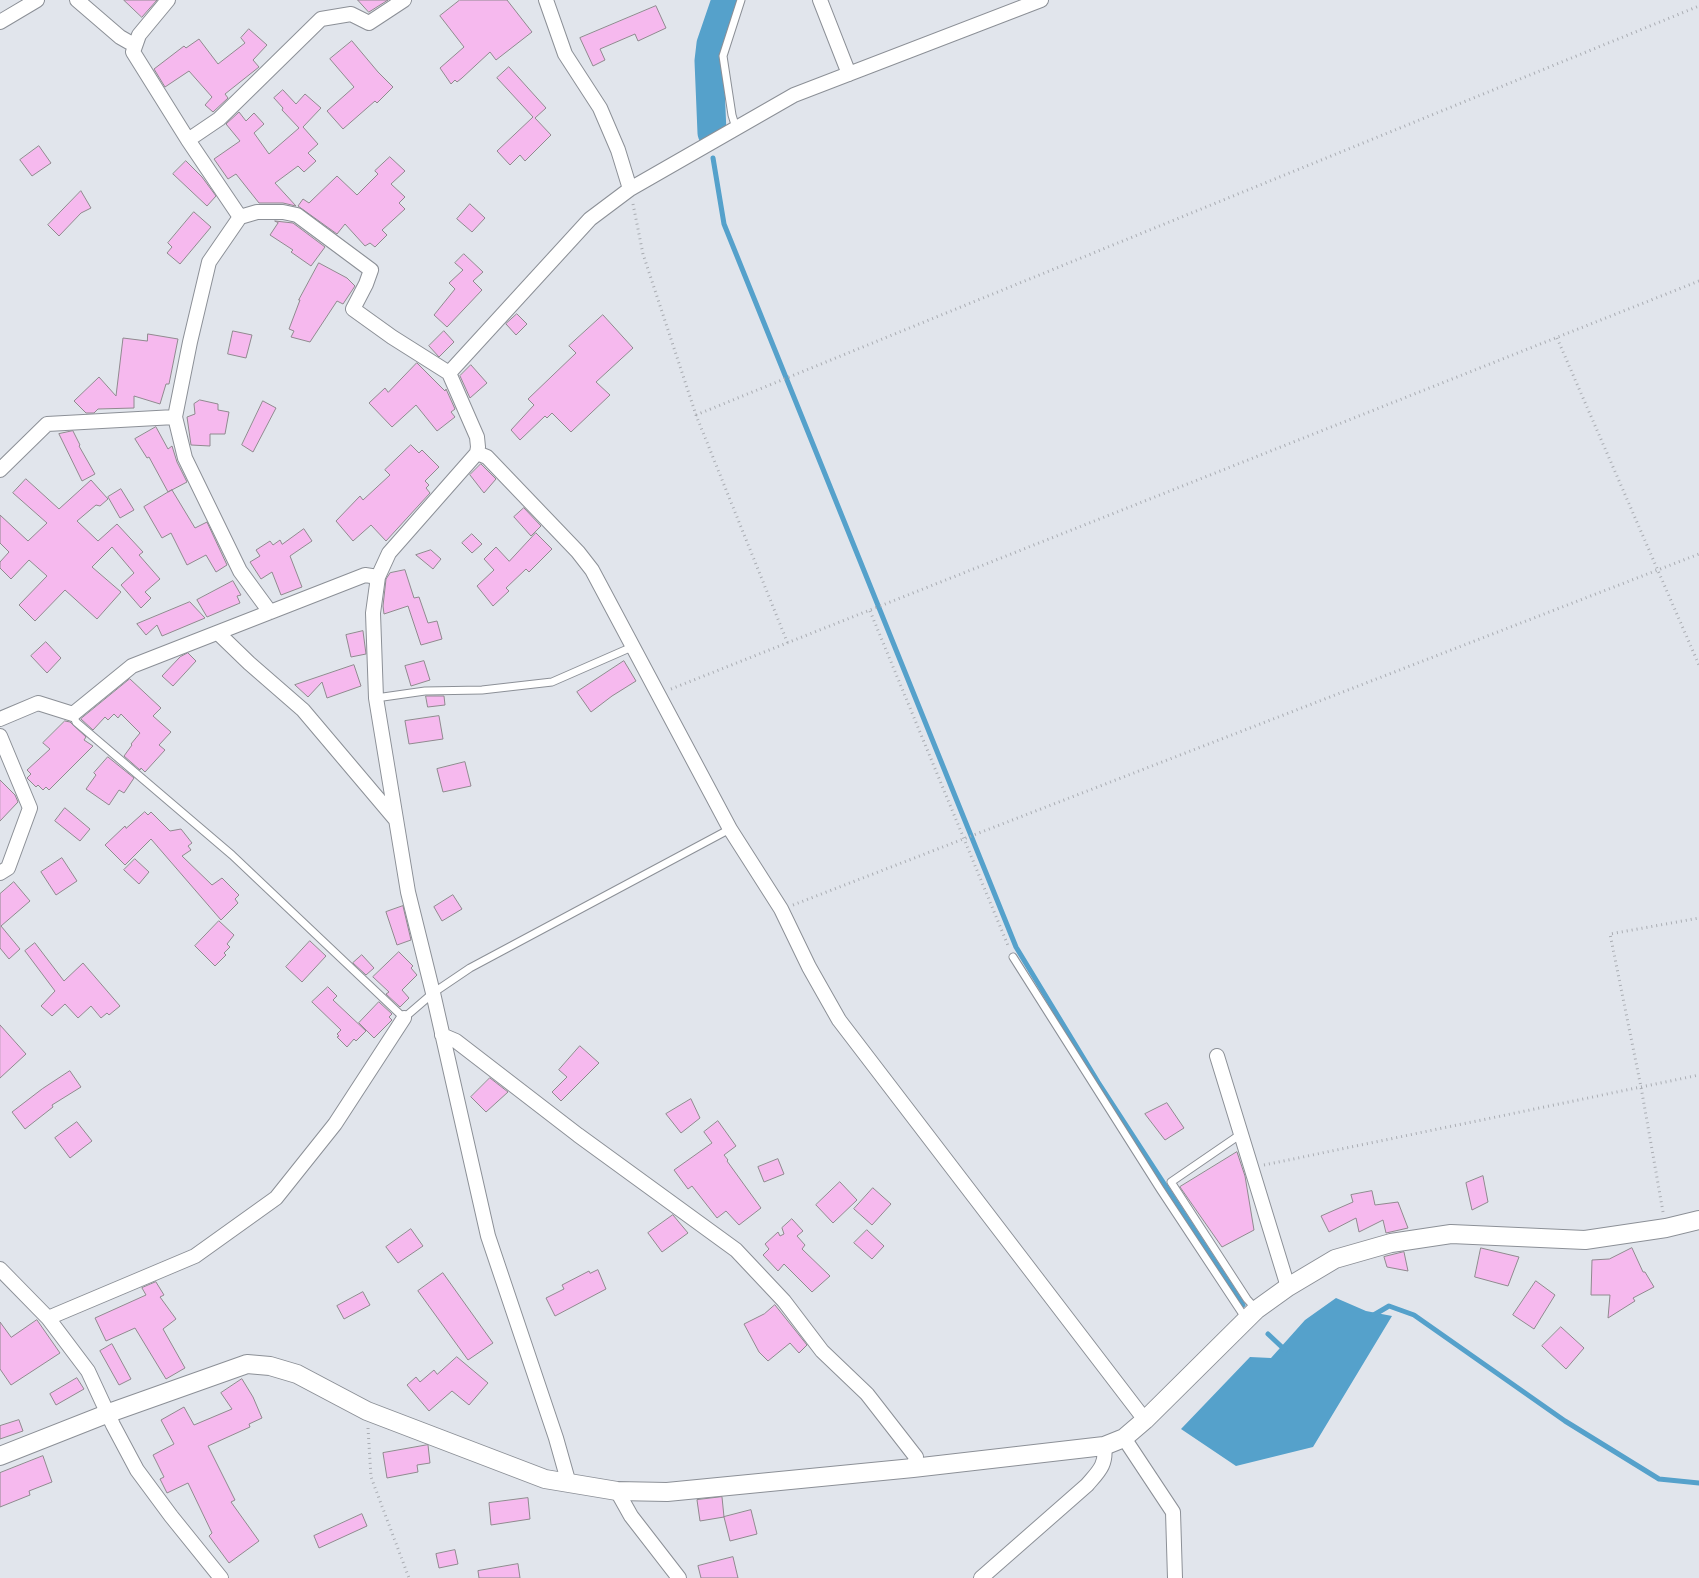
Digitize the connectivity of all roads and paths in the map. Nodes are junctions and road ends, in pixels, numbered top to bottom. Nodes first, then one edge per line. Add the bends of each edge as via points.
1 (37, 0) edge
2 (77, 0) edge
3 (168, 0) edge
4 (404, 0) edge
5 (546, 0) edge
6 (742, 0) edge
7 (820, 0) edge
8 (1040, 0) edge
9 (1699, 6) edge
10 (0, 22) edge
11 (134, 45) junction
12 (849, 74) junction
13 (736, 128) junction
14 (188, 140) junction
15 (630, 189) junction
16 (240, 217) junction
17 (1699, 281) edge
18 (1557, 338) junction
19 (449, 373) junction
20 (696, 415) junction
21 (175, 418) junction
22 (477, 453) junction
23 (0, 470) edge
24 (1699, 554) edge
25 (1658, 570) junction
26 (378, 577) junction
27 (870, 611) junction
28 (270, 612) junction
29 (218, 633) junction
30 (788, 644) junction
31 (632, 647) junction
32 (1699, 665) edge
33 (658, 694) junction
34 (376, 698) junction
35 (73, 714) junction
36 (0, 719) edge
37 (0, 736) edge
38 (396, 821) junction
39 (730, 829) junction
40 (964, 838) junction
41 (0, 873) edge
42 (781, 909) junction
43 (1699, 918) edge
44 (1013, 957) joint
45 (433, 994) junction
46 (404, 1018) junction
47 (442, 1035) junction
48 (1217, 1056) dead end
49 (1699, 1075) edge
50 (1641, 1087) junction
51 (1241, 1134) junction
52 (1251, 1168) junction
53 (1699, 1220) edge
54 (1666, 1228) junction
55 (0, 1269) edge
56 (1288, 1287) junction
57 (1251, 1314) junction
58 (48, 1318) junction
59 (109, 1412) junction
60 (367, 1412) junction
61 (1145, 1420) junction
62 (1124, 1438) junction
63 (1104, 1446) junction
64 (0, 1456) edge
65 (913, 1468) junction
66 (569, 1484) junction
67 (617, 1491) junction
68 (221, 1578) edge
69 (409, 1578) edge
70 (679, 1578) edge
71 (981, 1578) edge
72 (1175, 1578) edge

1 - 10 street
2 - 11 street
3 - 11 street
4 - 14 street via 369,23 351,14 321,19 219,119
5 - 15 street via 565,54 600,108
6 - 13 lane via 723,56
7 - 12 street
8 - 12 street
9 - 20 path
11 - 14 street via 135,57
12 - 13 street via 794,95
13 - 15 street
14 - 16 street
15 - 19 street via 590,219
15 - 20 path via 643,254
16 - 19 street via 257,212 283,212 297,216 348,251 371,270 353,309
16 - 21 street via 209,262
17 - 18 path
18 - 25 path
18 - 27 path
19 - 22 street via 477,436
20 - 30 path
21 - 23 street via 47,424
21 - 28 street via 185,458 240,572
22 - 26 street via 388,553
22 - 31 street via 487,457 578,552 592,570
24 - 25 path
25 - 32 path
25 - 40 path
26 - 28 street via 365,575
26 - 34 street via 373,614
27 - 30 path
27 - 40 path
28 - 29 street
29 - 35 street via 132,666
29 - 38 street via 303,710
30 - 33 path
31 - 33 street
31 - 34 lane via 552,682 482,690 425,691
33 - 39 street
34 - 38 street
35 - 36 street via 38,703
35 - 46 lane via 76,722 232,855
37 - 41 street via 30,808 8,868
38 - 45 street via 408,892
39 - 42 street
39 - 45 lane via 470,968
40 - 42 path
40 - 44 path
42 - 61 street via 839,1020
43 - 50 path via 1610,934
44 - 57 lane via 1160,1189
45 - 46 lane
45 - 47 street
46 - 58 street via 335,1124 276,1198 196,1256
47 - 65 street via 456,1041 736,1250 784,1301 822,1351 867,1394 916,1456
47 - 66 street via 488,1236
48 - 51 street
49 - 50 path
50 - 52 path
50 - 54 path
51 - 52 street
51 - 57 lane via 1171,1182 1247,1299
52 - 56 street
53 - 54 street
54 - 56 street via 1585,1240 1451,1234 1400,1242 1334,1259
55 - 58 street
56 - 57 street
57 - 61 street
58 - 59 street via 88,1371
59 - 60 street via 247,1364 270,1366 296,1374
59 - 64 street
59 - 68 street via 137,1470
60 - 66 street via 545,1479
60 - 69 path via 371,1478
61 - 62 street
62 - 63 street
62 - 72 street via 1173,1512
63 - 65 street
63 - 71 street via 1106,1457 1101,1468 1086,1485
65 - 67 street via 667,1492
66 - 67 street
67 - 70 street via 631,1516

